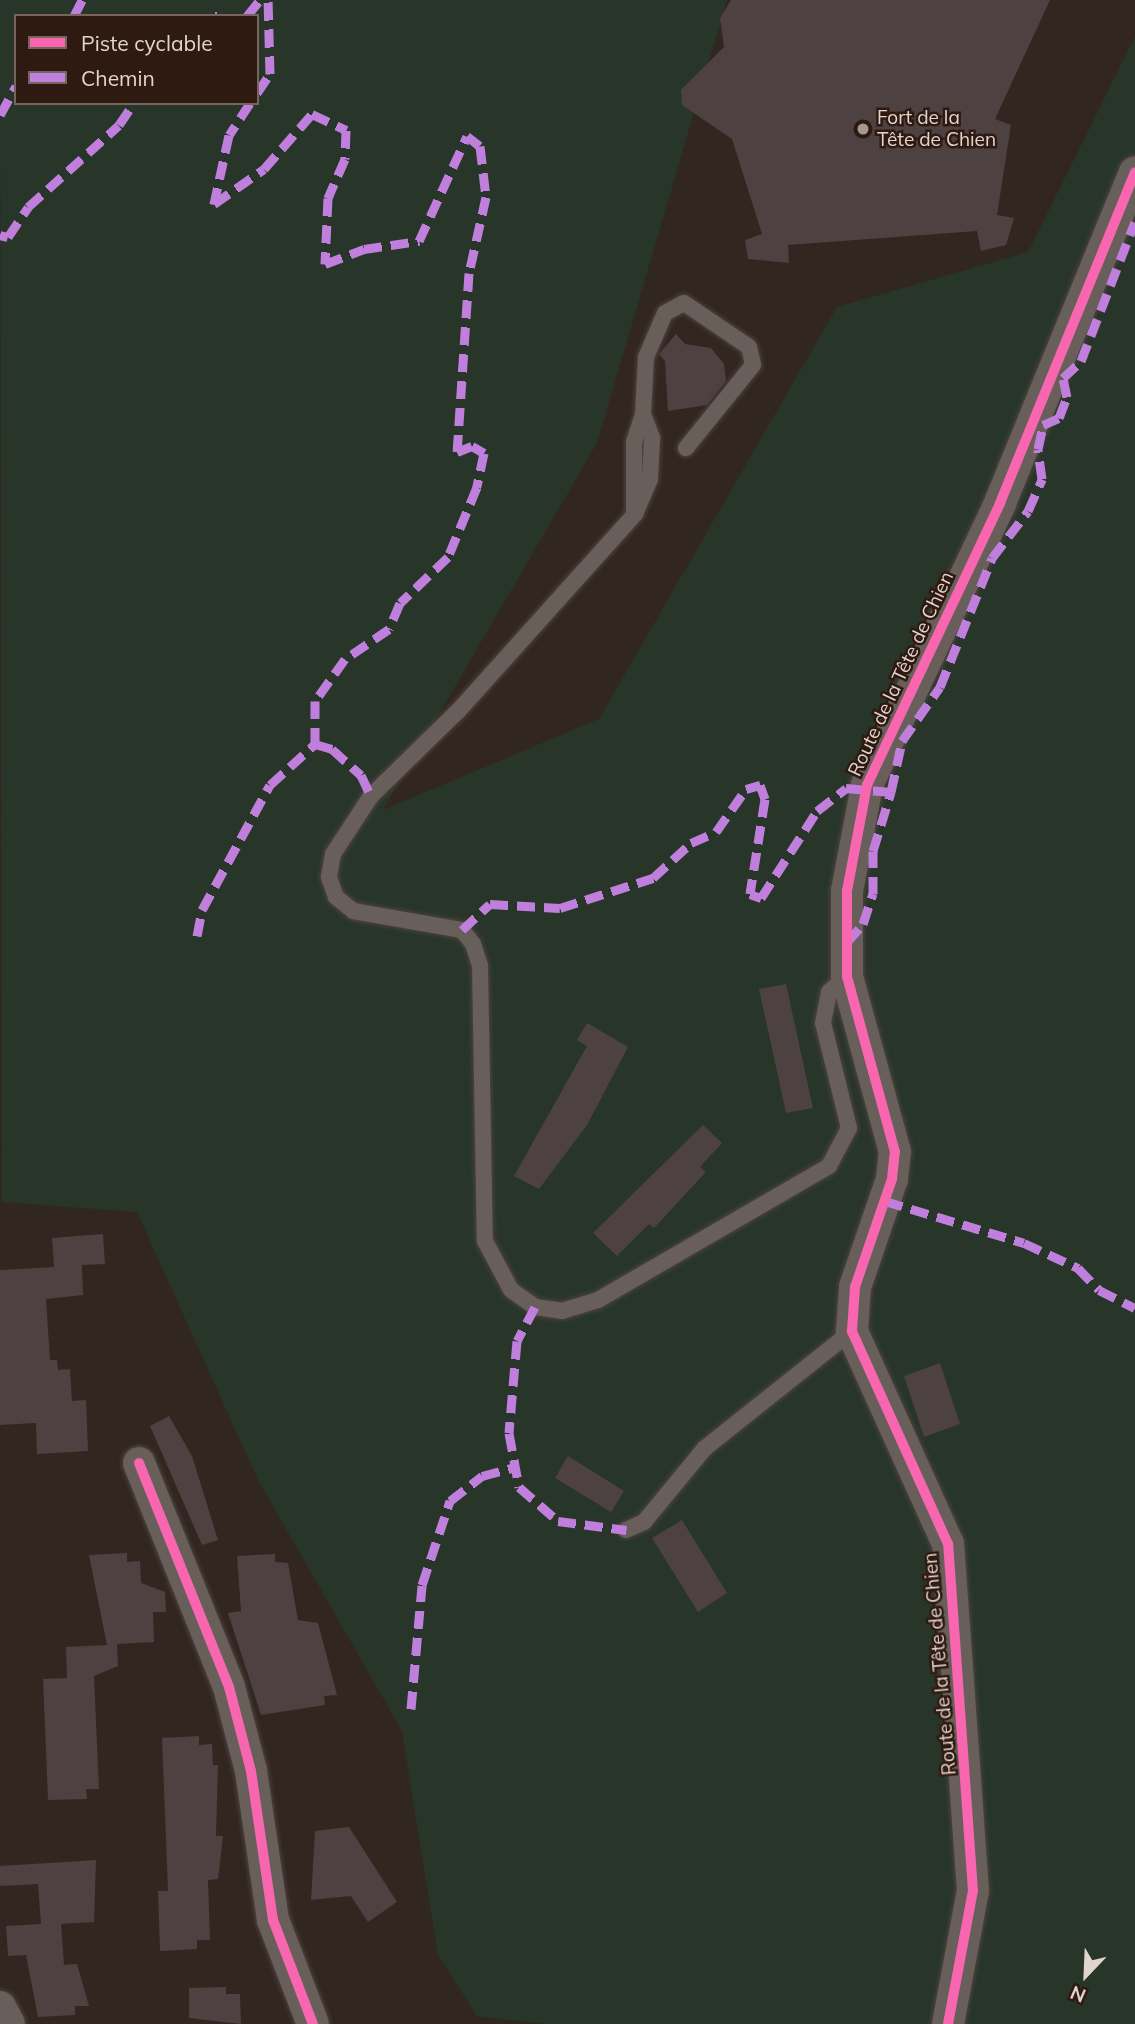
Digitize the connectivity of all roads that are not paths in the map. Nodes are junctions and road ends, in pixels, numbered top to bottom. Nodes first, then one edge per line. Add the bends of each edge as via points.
1 (1135, 173) edge
2 (686, 449) dead end
3 (847, 976) junction
4 (852, 1331) junction
5 (139, 1463) dead end
6 (626, 1530) dead end
7 (0, 2007) edge
8 (9, 2024) edge
9 (313, 2024) edge
10 (948, 2024) edge

1 - 3 street, Route de la Tête de Chien via 1000,503 867,785 848,891
2 - 3 lane via 753,365 749,347 684,303 665,313 646,357 643,414 652,438 650,479 635,514 458,711 371,796 333,854 329,877 336,897 354,911 462,930 473,944 480,965 485,1241 511,1290 535,1307 562,1311 598,1300 829,1166 849,1128 823,1023 829,992
3 - 4 street, Route de la Tête de Chien via 895,1152 892,1179 855,1287
4 - 6 lane via 705,1448 644,1522
4 - 10 street, Route de la Tête de Chien via 948,1544 972,1892
5 - 9 street via 229,1687 251,1771 273,1920
7 - 8 street

